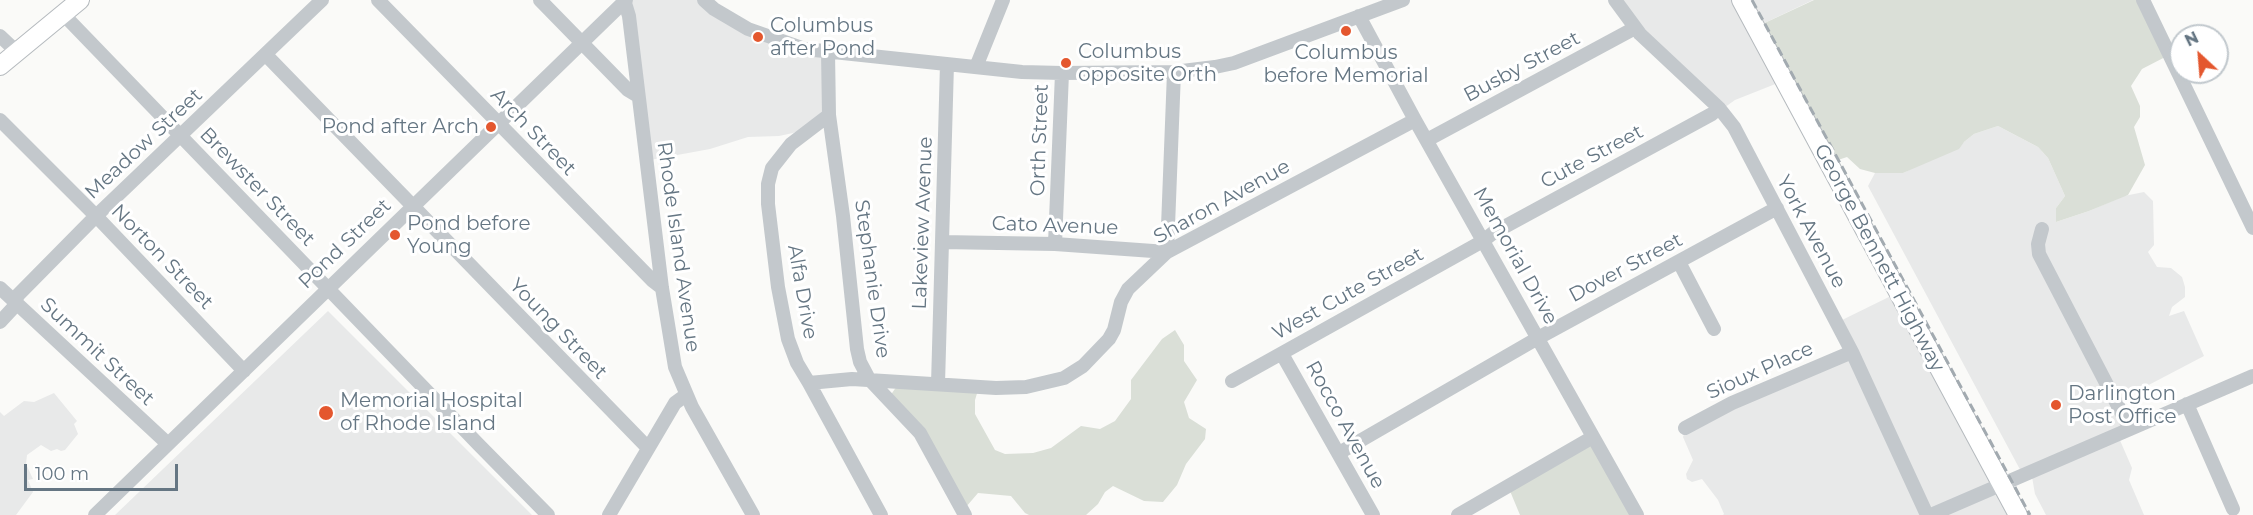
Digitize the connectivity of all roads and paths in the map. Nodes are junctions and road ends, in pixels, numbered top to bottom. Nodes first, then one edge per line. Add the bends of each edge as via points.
1 (80, 0) edge
2 (322, 0) edge
3 (378, 0) edge
4 (540, 0) edge
5 (704, 0) edge
6 (1003, 0) edge
7 (1403, 0) edge
8 (1614, 0) edge
9 (1741, 0) edge
10 (2143, 0) edge
11 (629, 1) edge
12 (1383, 4) edge
13 (63, 14) junction
14 (1359, 16) junction
15 (1635, 28) junction
16 (0, 36) edge
17 (581, 44) junction
18 (16, 52) junction
19 (828, 52) junction
20 (266, 55) junction
21 (947, 64) junction
22 (0, 66) edge
23 (976, 67) junction
24 (1174, 72) junction
25 (1062, 73) junction
26 (638, 96) junction
27 (1719, 108) junction
28 (829, 115) junction
29 (0, 120) edge
30 (1415, 120) junction
31 (498, 124) junction
32 (181, 137) junction
33 (1426, 140) junction
34 (413, 206) junction
35 (1777, 208) junction
36 (96, 216) junction
37 (2253, 228) edge
38 (2042, 229) dead end
39 (1483, 241) junction
40 (942, 242) junction
41 (1055, 244) junction
42 (1167, 252) junction
43 (1678, 262) junction
44 (0, 288) edge
45 (662, 288) junction
46 (327, 289) junction
47 (15, 302) junction
48 (0, 322) edge
49 (1714, 329) dead end
50 (1538, 338) junction
51 (1852, 352) junction
52 (1282, 354) junction
53 (244, 371) junction
54 (2253, 376) edge
55 (869, 379) junction
56 (1232, 381) dead end
57 (809, 383) junction
58 (938, 384) junction
59 (686, 395) junction
60 (2187, 404) junction
61 (1685, 428) dead end
62 (2130, 429) junction
63 (1593, 437) junction
64 (168, 444) junction
65 (648, 448) junction
66 (1339, 453) junction
67 (2001, 486) junction
68 (2233, 509) dead end
69 (749, 513) edge
70 (95, 515) edge
71 (548, 515) edge
72 (609, 515) edge
73 (881, 515) edge
74 (965, 515) edge
75 (1373, 515) edge
76 (1458, 515) edge
77 (1637, 515) edge
78 (1929, 515) edge
79 (2018, 515) edge

1 - 13 main road
2 - 20 street, Meadow Street
3 - 31 street, Arch Street
4 - 17 street
5 - 19 street via 748,29 806,49
6 - 23 street
7 - 12 street
8 - 15 street, York Avenue
9 - 67 main road, George Bennett Highway
10 - 37 street
11 - 17 street, Pond Street
11 - 26 street, Rhode Island Avenue
12 - 14 street
13 - 18 main road
13 - 32 street, Brewster Street
14 - 24 street via 1234,63
14 - 30 street, Memorial Drive
15 - 27 street, York Avenue
15 - 33 street, Busby Street
16 - 18 street
17 - 26 street
17 - 31 street, Pond Street
18 - 22 main road
19 - 21 street
19 - 28 street, Stephanie Drive
20 - 32 street, Meadow Street
20 - 34 street, Young Street
21 - 23 street
21 - 40 street, Lakeview Avenue
23 - 25 street
24 - 25 street
24 - 42 street
25 - 41 street, Orth Street
26 - 45 street, Rhode Island Avenue
27 - 35 street, York Avenue via 1734,127
27 - 39 street, Cute Street
28 - 55 street, Stephanie Drive via 857,350
28 - 57 street, Alfa Drive via 786,150 772,168 768,184 778,287 788,339
29 - 36 street, Norton Street
30 - 33 street, Memorial Drive
30 - 42 street, Sharon Avenue
31 - 34 street, Pond Street
31 - 45 street, Arch Street
32 - 36 street, Meadow Street
32 - 46 street, Brewster Street
33 - 39 street, Memorial Drive
34 - 46 street, Pond Street
34 - 65 street, Young Street
35 - 43 street, Dover Street
35 - 51 street, York Avenue
36 - 47 street, Meadow Street
36 - 53 street, Norton Street
38 - 62 street via 2039,254
39 - 50 street, Memorial Drive
39 - 52 street, West Cute Street
40 - 41 street, Cato Avenue
40 - 58 street, Lakeview Avenue
41 - 42 street, Cato Avenue
42 - 58 street, Sharon Avenue via 1128,289 1109,339 1083,366 1064,378 1026,387
43 - 49 street
43 - 50 street, Dover Street
44 - 47 street, Summit Street
45 - 59 street, Rhode Island Avenue via 675,367
46 - 53 street, Pond Street
46 - 71 street, Brewster Street
47 - 48 street, Meadow Street
47 - 64 street, Summit Street
50 - 63 street, Memorial Drive
50 - 66 street, Dover Street
51 - 61 street, Sioux Place via 1732,403
51 - 78 street, York Avenue
52 - 56 street, West Cute Street
52 - 66 street, Rocco Avenue
53 - 64 street, Pond Street
54 - 60 street
55 - 57 street, Sharon Avenue
55 - 58 street, Sharon Avenue
55 - 74 street, Stephanie Drive via 920,433
57 - 73 street, Alfa Drive
59 - 65 street via 675,403
59 - 69 street, Rhode Island Avenue
60 - 62 street
60 - 68 street
62 - 67 street
63 - 76 street
63 - 77 street, Memorial Drive
64 - 70 street, Pond Street
65 - 72 street
66 - 75 street, Rocco Avenue
67 - 78 street
67 - 79 main road, George Bennett Highway

